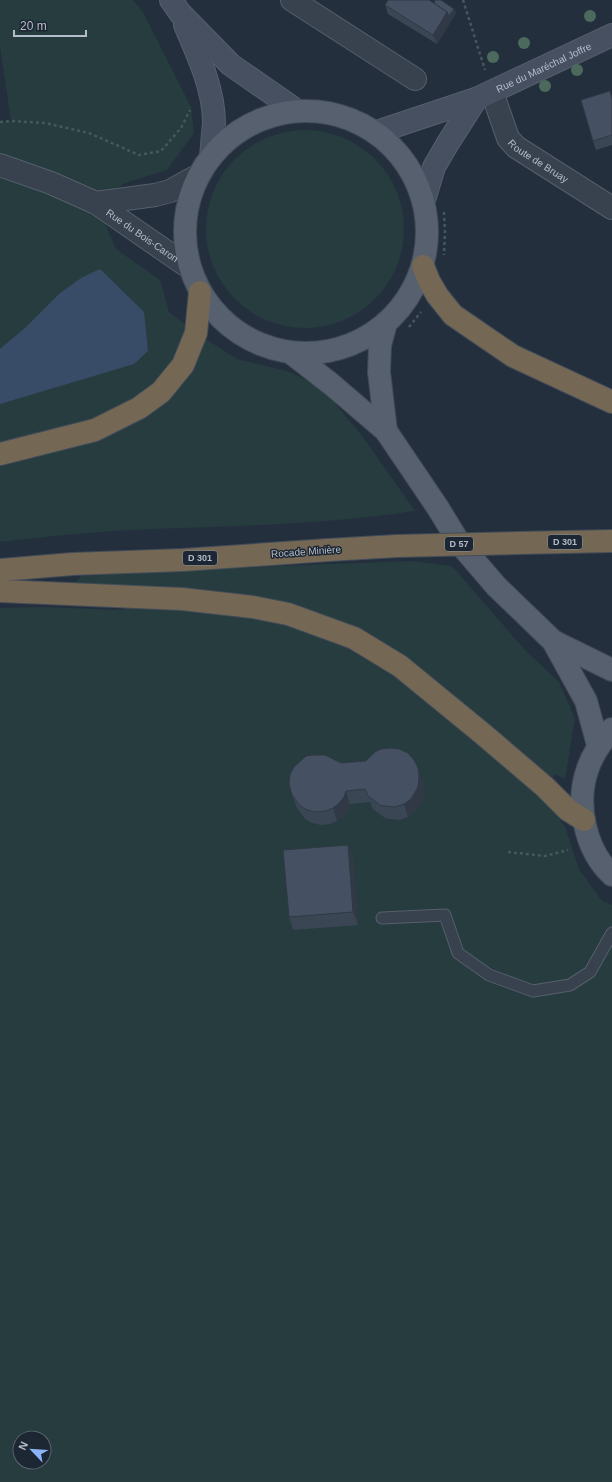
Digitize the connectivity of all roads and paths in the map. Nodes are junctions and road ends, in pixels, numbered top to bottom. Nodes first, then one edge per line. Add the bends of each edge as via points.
1 (292, 0) edge
2 (464, 0) edge
3 (176, 6) edge
4 (612, 35) edge
5 (415, 79) dead end
6 (211, 96) junction
7 (484, 96) junction
8 (296, 110) junction
9 (0, 122) edge
10 (377, 132) junction
11 (211, 157) junction
12 (0, 165) edge
13 (199, 175) junction
14 (424, 200) junction
15 (96, 203) junction
16 (612, 208) edge
17 (423, 266) junction
18 (190, 268) junction
19 (200, 292) junction
20 (386, 323) junction
21 (290, 352) junction
22 (612, 402) edge
23 (386, 431) junction
24 (0, 454) edge
25 (612, 541) edge
26 (0, 570) edge
27 (0, 591) edge
28 (553, 640) junction
29 (612, 670) edge
30 (605, 737) edge
31 (584, 820) junction
32 (592, 848) junction
33 (508, 852) dead end
34 (612, 875) edge
35 (382, 918) dead end
36 (612, 933) edge

1 - 5 street
2 - 7 path via 485,72
3 - 6 street
3 - 8 street via 231,65
4 - 7 street, Rue du Maréchal Joffre
6 - 9 path via 191,107 181,128 161,151 139,155 89,133 45,123
6 - 11 street via 214,122
7 - 10 street, Rue du Maréchal Joffre
7 - 14 street via 448,143 434,167
7 - 16 street, Route de Bruay via 516,147
8 - 10 main road via 324,111 352,118
8 - 11 main road via 257,120 224,142
10 - 14 main road via 406,162 417,180
11 - 13 main road
12 - 15 street, Rue du Bois-Caron via 51,183
13 - 15 street, Rue du Bois-Caron via 170,191
13 - 18 main road via 186,211 186,249
14 - 17 main road via 428,233
15 - 18 street, Rue du Bois-Caron
17 - 20 main road via 402,307
17 - 22 highway via 437,295 453,315 513,356
18 - 19 main road
19 - 21 main road via 213,310 242,335 268,348
19 - 24 highway via 196,333 183,364 161,392 139,408 95,430
20 - 21 main road via 352,345 332,351
20 - 23 main road, D 57 via 380,345 379,372
21 - 23 main road, D 57
23 - 28 main road, D 57 via 460,544 496,586
25 - 26 highway, Rocade Minière / D 301, bridge via 328,550
27 - 31 highway via 182,599 253,606 288,614 354,638 400,666 500,748 568,810
28 - 29 main road, D 57
28 - 30 main road, D 57
30 - 31 main road via 587,769 582,794
31 - 32 main road
32 - 33 path via 562,851 545,856
32 - 34 main road
35 - 36 lane via 445,915 458,953 489,975 534,991 570,985 590,972

